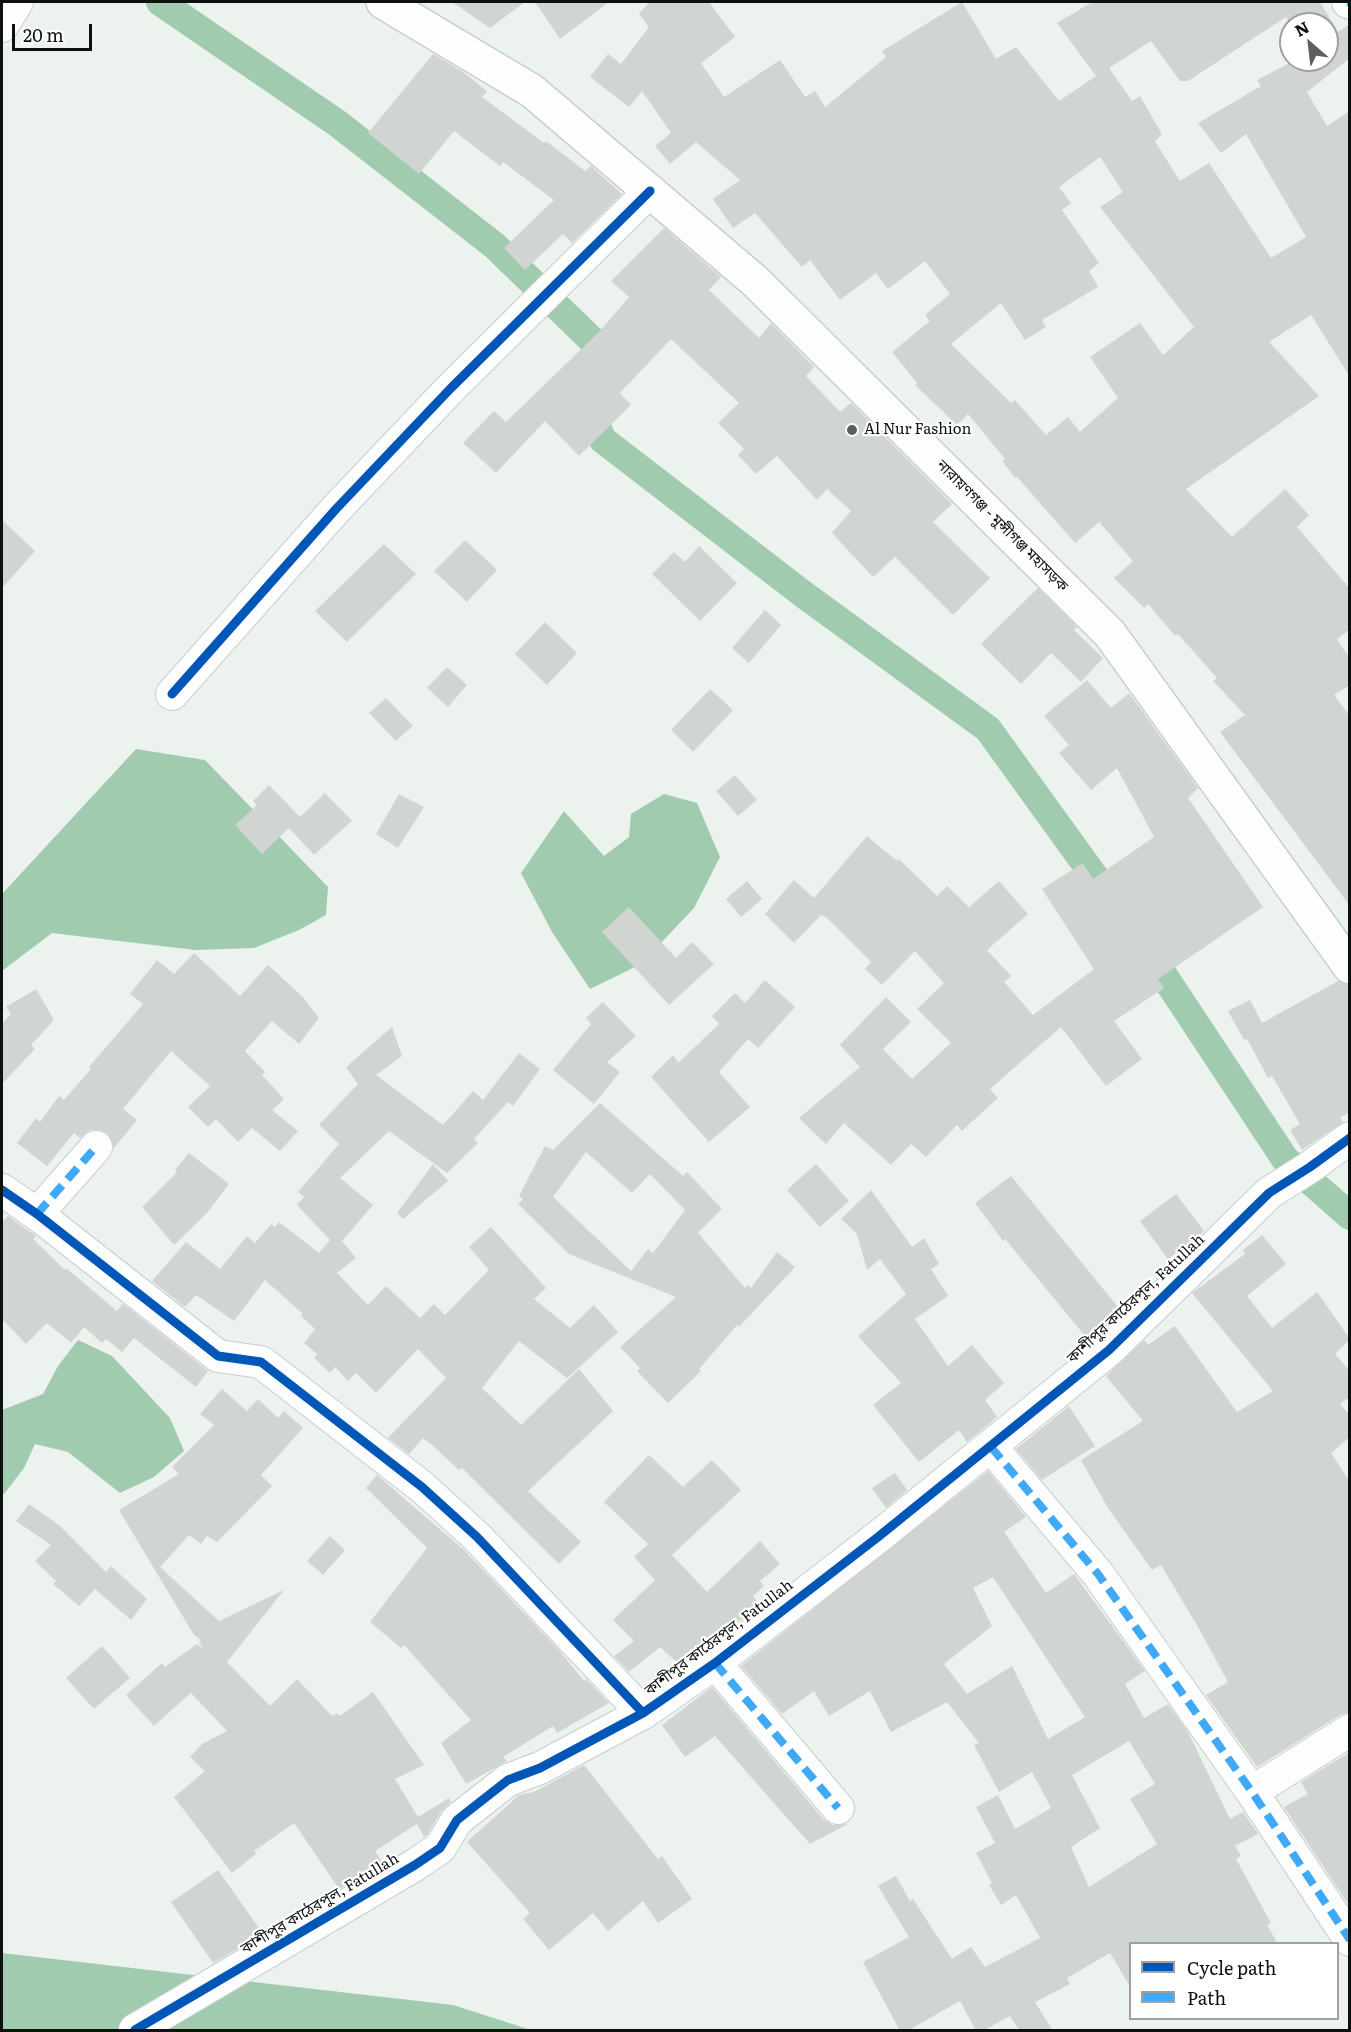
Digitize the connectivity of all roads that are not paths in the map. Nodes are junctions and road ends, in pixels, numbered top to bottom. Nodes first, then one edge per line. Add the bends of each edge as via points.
1 (17, 2) edge
2 (383, 2) edge
3 (2, 26) edge
4 (650, 191) junction
5 (172, 694) dead end
6 (1350, 967) edge
7 (1350, 1138) edge
8 (96, 1147) dead end
9 (2, 1190) edge
10 (37, 1214) junction
11 (991, 1447) junction
12 (715, 1663) junction
13 (643, 1713) junction
14 (1350, 1730) edge
15 (1252, 1792) junction
16 (838, 1808) dead end
17 (1350, 1940) edge
18 (135, 2031) edge

1 - 3 street
2 - 4 main road, নারায়ণগঞ্জ - মুন্সীগঞ্জ মহাসড়ক via 532,91
4 - 5 street via 336,509
4 - 6 main road, নারায়ণগঞ্জ - মুন্সীগঞ্জ মহাসড়ক via 756,282 1110,634
7 - 11 street, কাশীপুর কাঠেরপুল, Fatullah via 1269,1193 1109,1350
8 - 10 street
9 - 10 street
10 - 13 street via 218,1356 261,1362 422,1487 477,1537
11 - 12 street, কাশীপুর কাঠেরপুল, Fatullah
11 - 15 street via 1098,1574
12 - 13 street, কাশীপুর কাঠেরপুল, Fatullah
12 - 16 street
13 - 18 street, কাশীপুর কাঠেরপুল, Fatullah via 540,1768 507,1780 457,1820 440,1848
14 - 15 street
15 - 17 street

